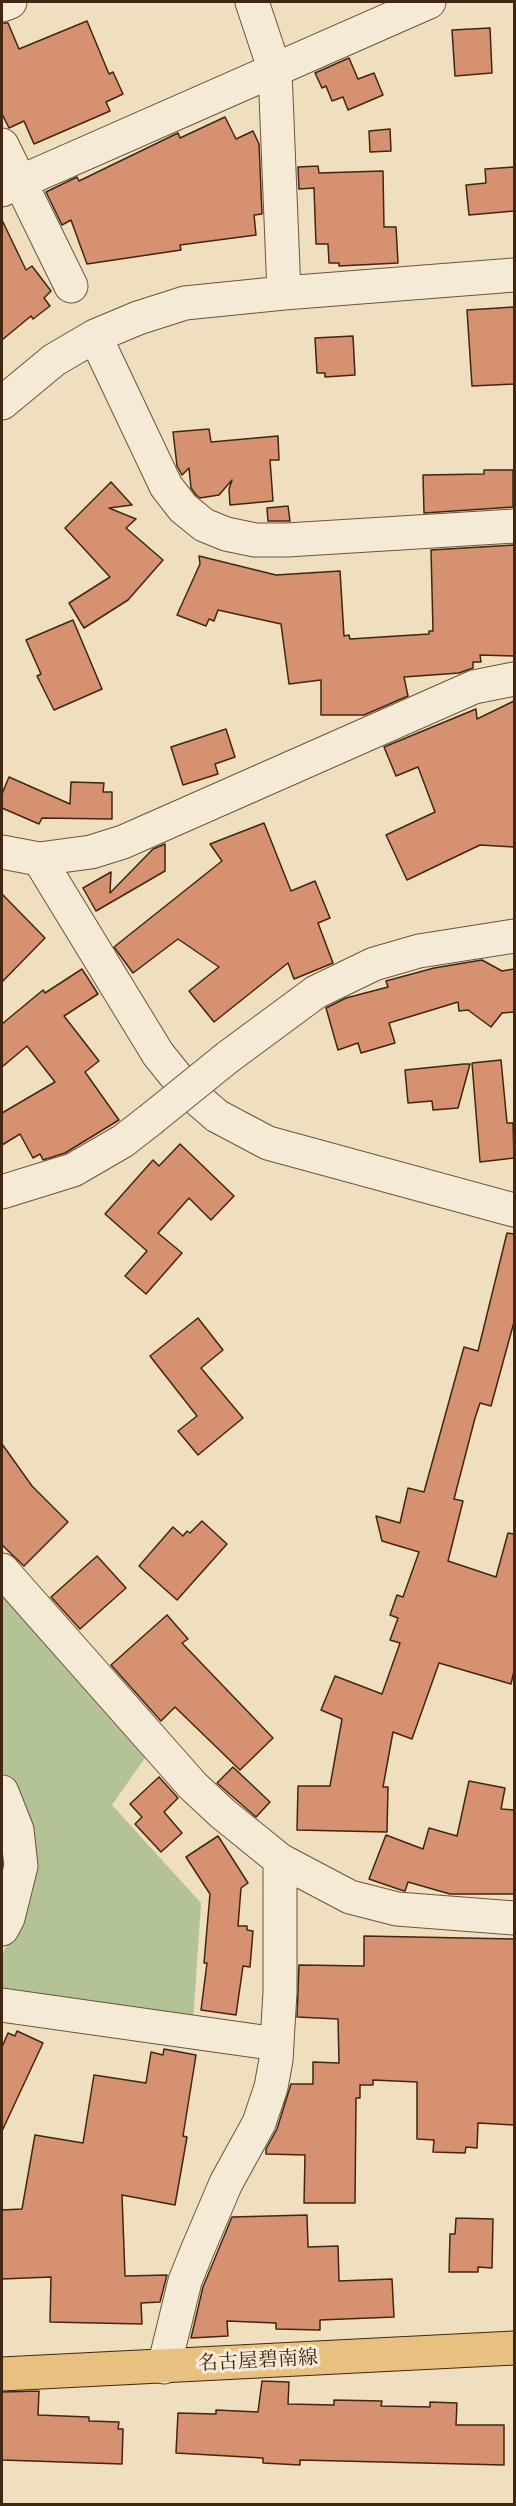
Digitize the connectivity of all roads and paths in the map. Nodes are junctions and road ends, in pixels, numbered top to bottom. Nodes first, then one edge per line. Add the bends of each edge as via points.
1 (10, 2) edge
2 (252, 2) edge
3 (429, 2) edge
4 (2, 5) edge
5 (275, 71) junction
6 (2, 145) edge
7 (10, 187) edge
8 (514, 275) edge
9 (71, 286) dead end
10 (284, 293) junction
11 (95, 336) junction
12 (2, 403) edge
13 (514, 526) edge
14 (514, 679) edge
15 (2, 852) edge
16 (39, 859) junction
17 (514, 936) edge
18 (2, 1192) edge
19 (514, 1210) edge
20 (2, 1569) edge
21 (2, 1792) edge
22 (280, 1860) junction
23 (514, 1918) edge
24 (2, 1929) edge
25 (2, 2005) edge
26 (277, 2044) junction
27 (514, 2348) edge
28 (164, 2367) junction
29 (2, 2374) edge

1 - 4 street
2 - 5 street
3 - 5 street
5 - 7 street
5 - 10 street
6 - 7 street
7 - 9 street
8 - 10 street
10 - 11 street via 185,303
11 - 12 street via 54,360
11 - 13 street via 166,486 183,508 204,525 255,540
14 - 16 street via 474,687 123,842 90,852
15 - 16 street
16 - 19 street via 158,1054 187,1090 217,1116 268,1143
17 - 18 street, bridge via 419,951 374,964 316,992 123,1141 73,1170
20 - 22 street via 193,1786
21 - 24 street via 17,1830 21,1866
22 - 23 street via 350,1897 435,1913
22 - 26 street
25 - 26 street
26 - 28 street via 271,2087 262,2114 226,2183 185,2281
27 - 28 main road, 名古屋碧南線
28 - 29 main road, 名古屋碧南線

